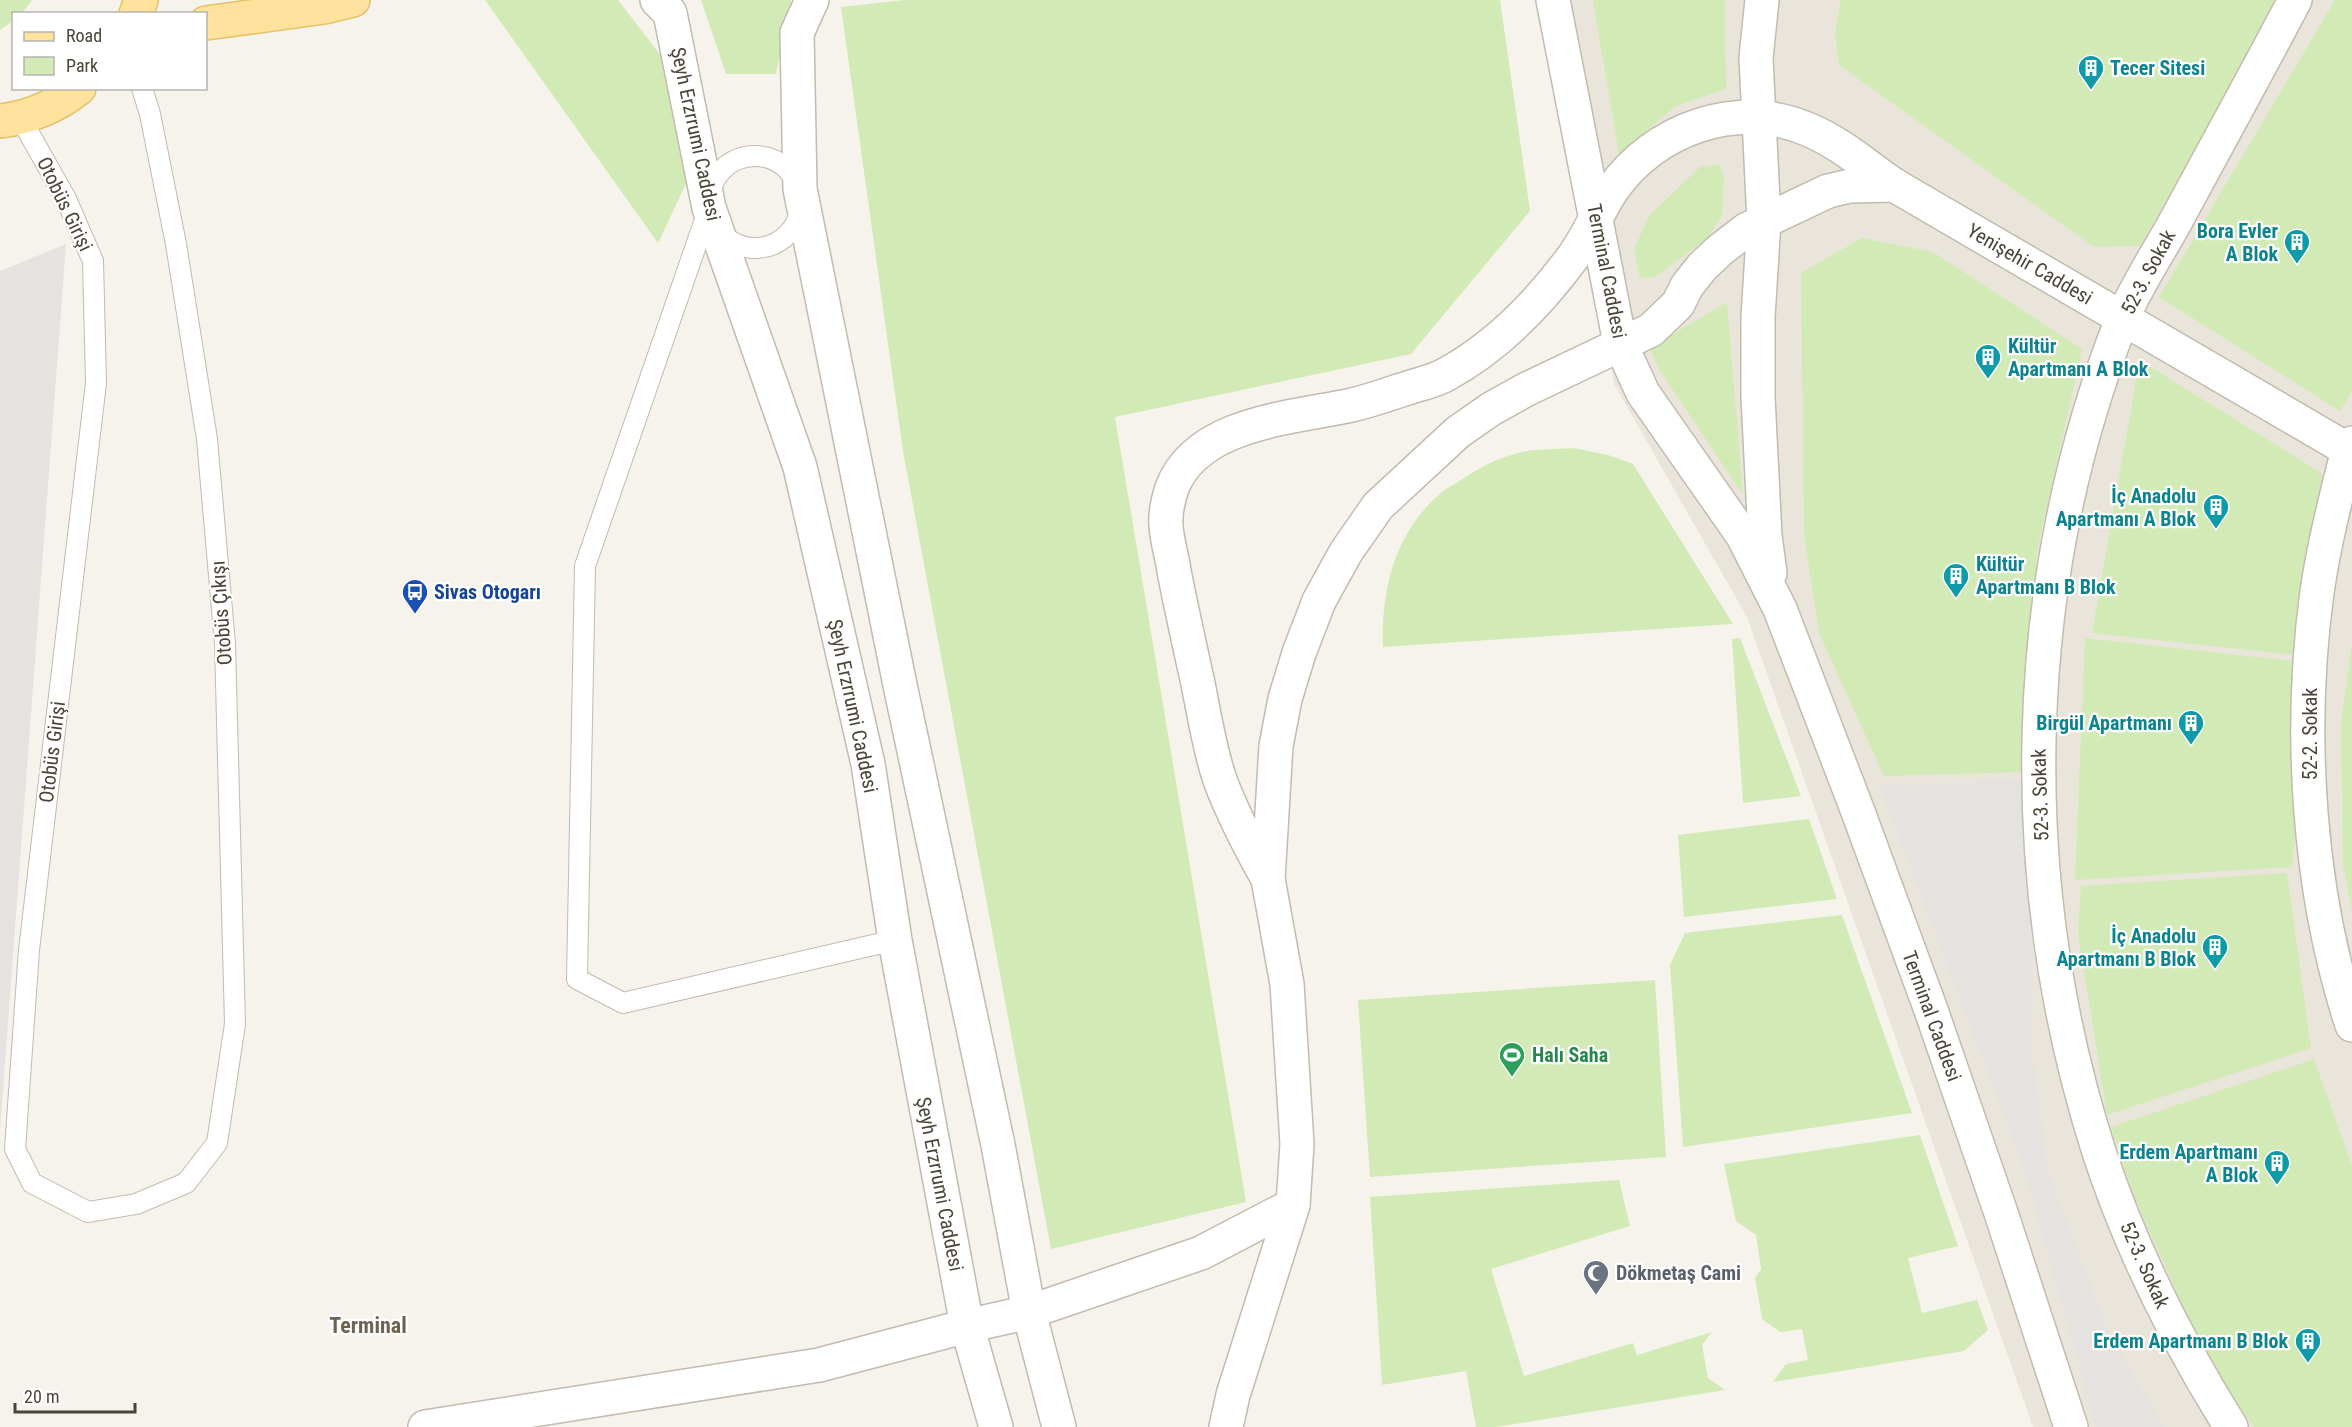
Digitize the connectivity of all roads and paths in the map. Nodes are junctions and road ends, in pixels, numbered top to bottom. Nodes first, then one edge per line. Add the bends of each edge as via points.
1 (353, 0) edge
2 (657, 0) edge
3 (812, 0) edge
4 (1553, 0) edge
5 (1761, 0) edge
6 (2295, 0) edge
7 (207, 23) edge
8 (77, 90) edge
9 (143, 90) edge
10 (1759, 118) junction
11 (11, 120) edge
12 (1894, 184) junction
13 (800, 189) junction
14 (709, 207) junction
15 (1597, 220) junction
16 (1764, 221) junction
17 (2123, 318) junction
18 (1620, 343) junction
19 (2351, 449) edge
20 (1780, 609) junction
21 (1268, 879) junction
22 (895, 940) junction
23 (2352, 1025) edge
24 (217, 1143) joint
25 (1293, 1205) junction
26 (1029, 1312) junction
27 (967, 1326) junction
28 (425, 1427) edge
29 (996, 1427) edge
30 (1059, 1427) edge
31 (1226, 1427) edge
32 (2071, 1427) edge
33 (2231, 1427) edge

1 - 7 main road
2 - 14 street, Şeyh Erzrrumi Caddesi via 670,13
3 - 13 street via 797,33
4 - 15 street, Terminal Caddesi
5 - 10 street, Terminal Caddesi via 1756,58
6 - 17 street, 52-3. Sokak
8 - 11 main road via 68,98
9 - 24 lane, Otobüs Çıkışı via 176,244 207,439 225,644 235,1024
10 - 12 street, Yenişehir Caddesi via 1804,127 1832,141
10 - 15 street, Yenişehir Caddesi via 1711,121 1681,131 1654,147 1630,167
10 - 16 street, Terminal Caddesi
11 - 24 lane, Otobüs Girişi via 66,199 93,261 96,383 29,950 15,1149 32,1183 88,1212 136,1204 186,1183
12 - 16 street via 1828,191
12 - 17 street, Yenişehir Caddesi
13 - 14 lane via 782,165 768,158 746,158 725,167 715,178
13 - 14 lane via 798,219 790,232 765,248 734,244 722,235
13 - 26 street
14 - 22 street, Şeyh Erzrrumi Caddesi via 800,467 868,764
14 - 22 lane via 585,566 577,979 622,1003
15 - 18 street, Terminal Caddesi
15 - 21 street, Yenişehir Caddesi via 1574,256 1518,321 1443,377 1355,404 1286,417 1212,441 1182,468 1173,486 1166,525 1219,777 1241,831
16 - 18 street via 1746,230 1702,267 1664,320
16 - 20 street, Terminal Caddesi via 1758,396 1767,554
17 - 19 street, Yenişehir Caddesi
17 - 33 street, 52-3. Sokak via 2070,486 2053,569 2038,740 2046,910 2059,995 2100,1154 2162,1306
18 - 20 street, Terminal Caddesi via 1643,393 1743,536
18 - 21 street via 1527,389 1458,432 1378,506 1346,552 1319,601 1285,699 1276,746
19 - 23 street, 52-2. Sokak via 2330,522 2317,593 2310,664 2309,736 2319,878
20 - 32 street, Terminal Caddesi via 1930,1010
21 - 25 street via 1287,984 1298,1144
22 - 27 street, Şeyh Erzrrumi Caddesi
25 - 26 street via 1202,1253
25 - 31 street
26 - 27 street
26 - 30 street
27 - 28 street via 819,1365
27 - 29 street, Şeyh Erzrrumi Caddesi

